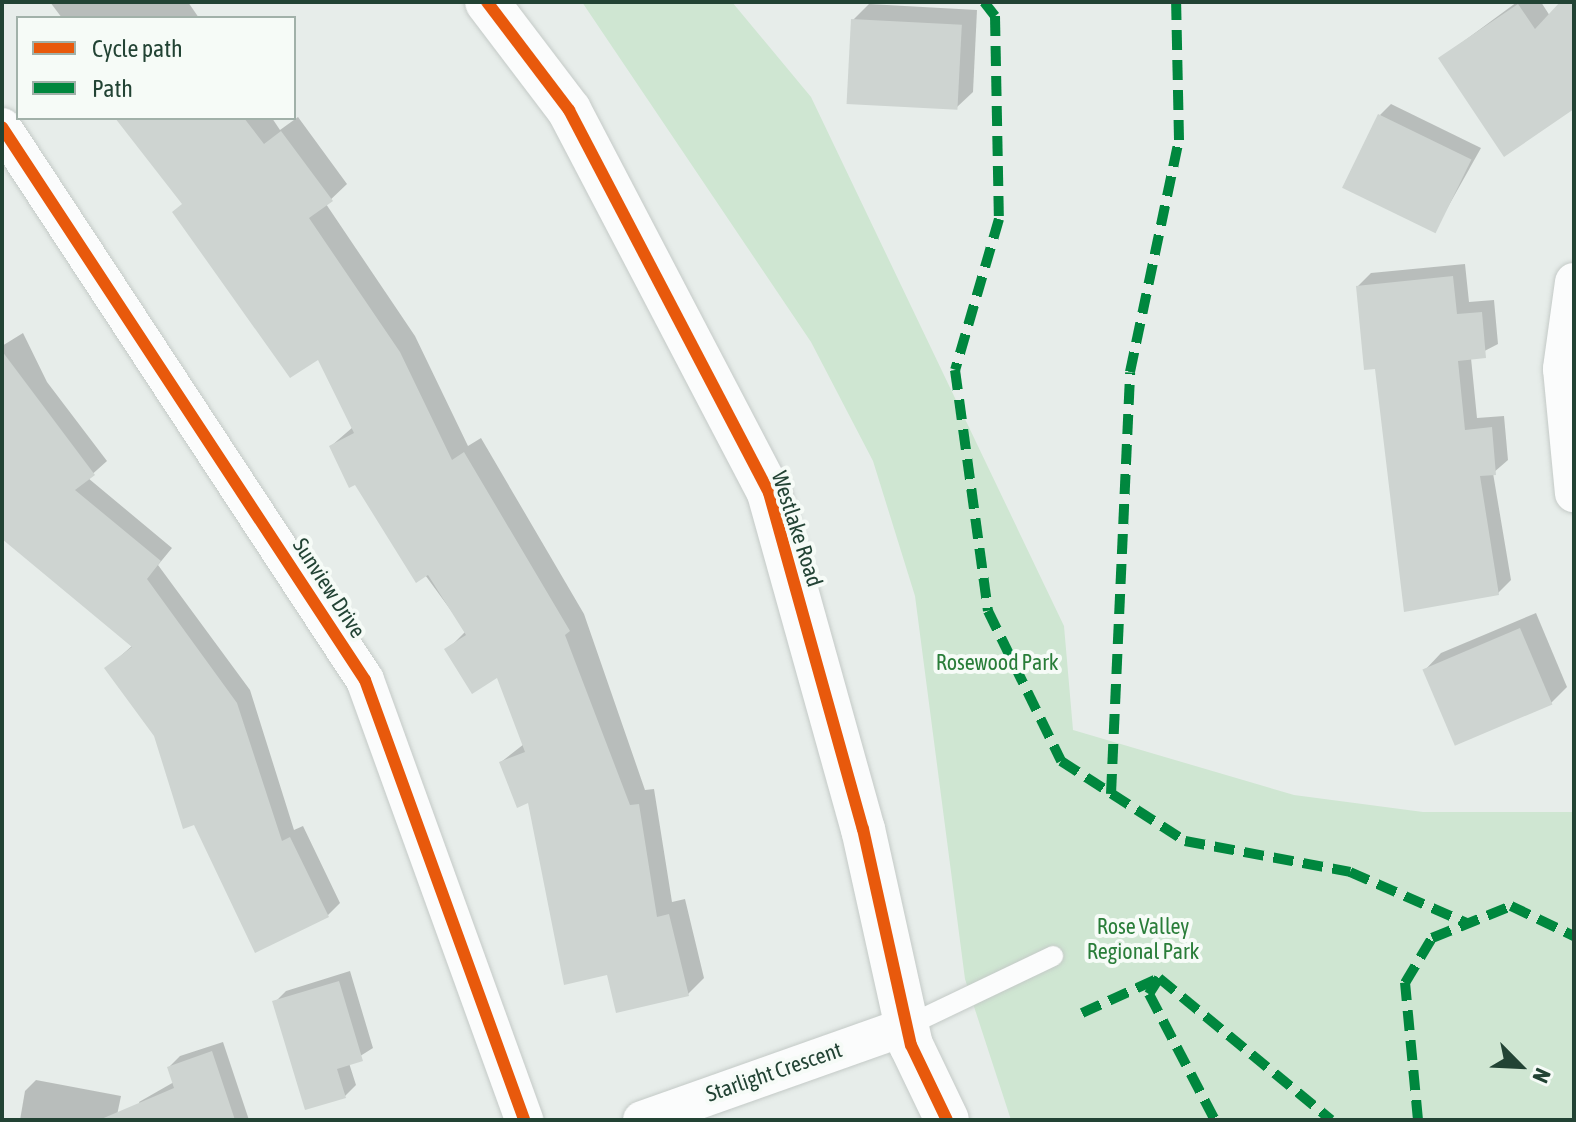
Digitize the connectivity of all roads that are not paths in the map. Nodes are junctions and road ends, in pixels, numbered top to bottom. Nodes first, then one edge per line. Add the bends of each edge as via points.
1 (487, 2) edge
2 (2, 127) edge
3 (1574, 282) edge
4 (1574, 493) edge
5 (1053, 956) dead end
6 (907, 1026) junction
7 (524, 1120) edge
8 (642, 1120) edge
9 (947, 1120) edge

1 - 6 street, Westlake Road via 569,110 769,493 863,829
2 - 7 street, Sunview Drive via 365,680
3 - 4 street via 1562,369
5 - 6 lane
6 - 8 street, Starlight Crescent
6 - 9 street, Westlake Road

